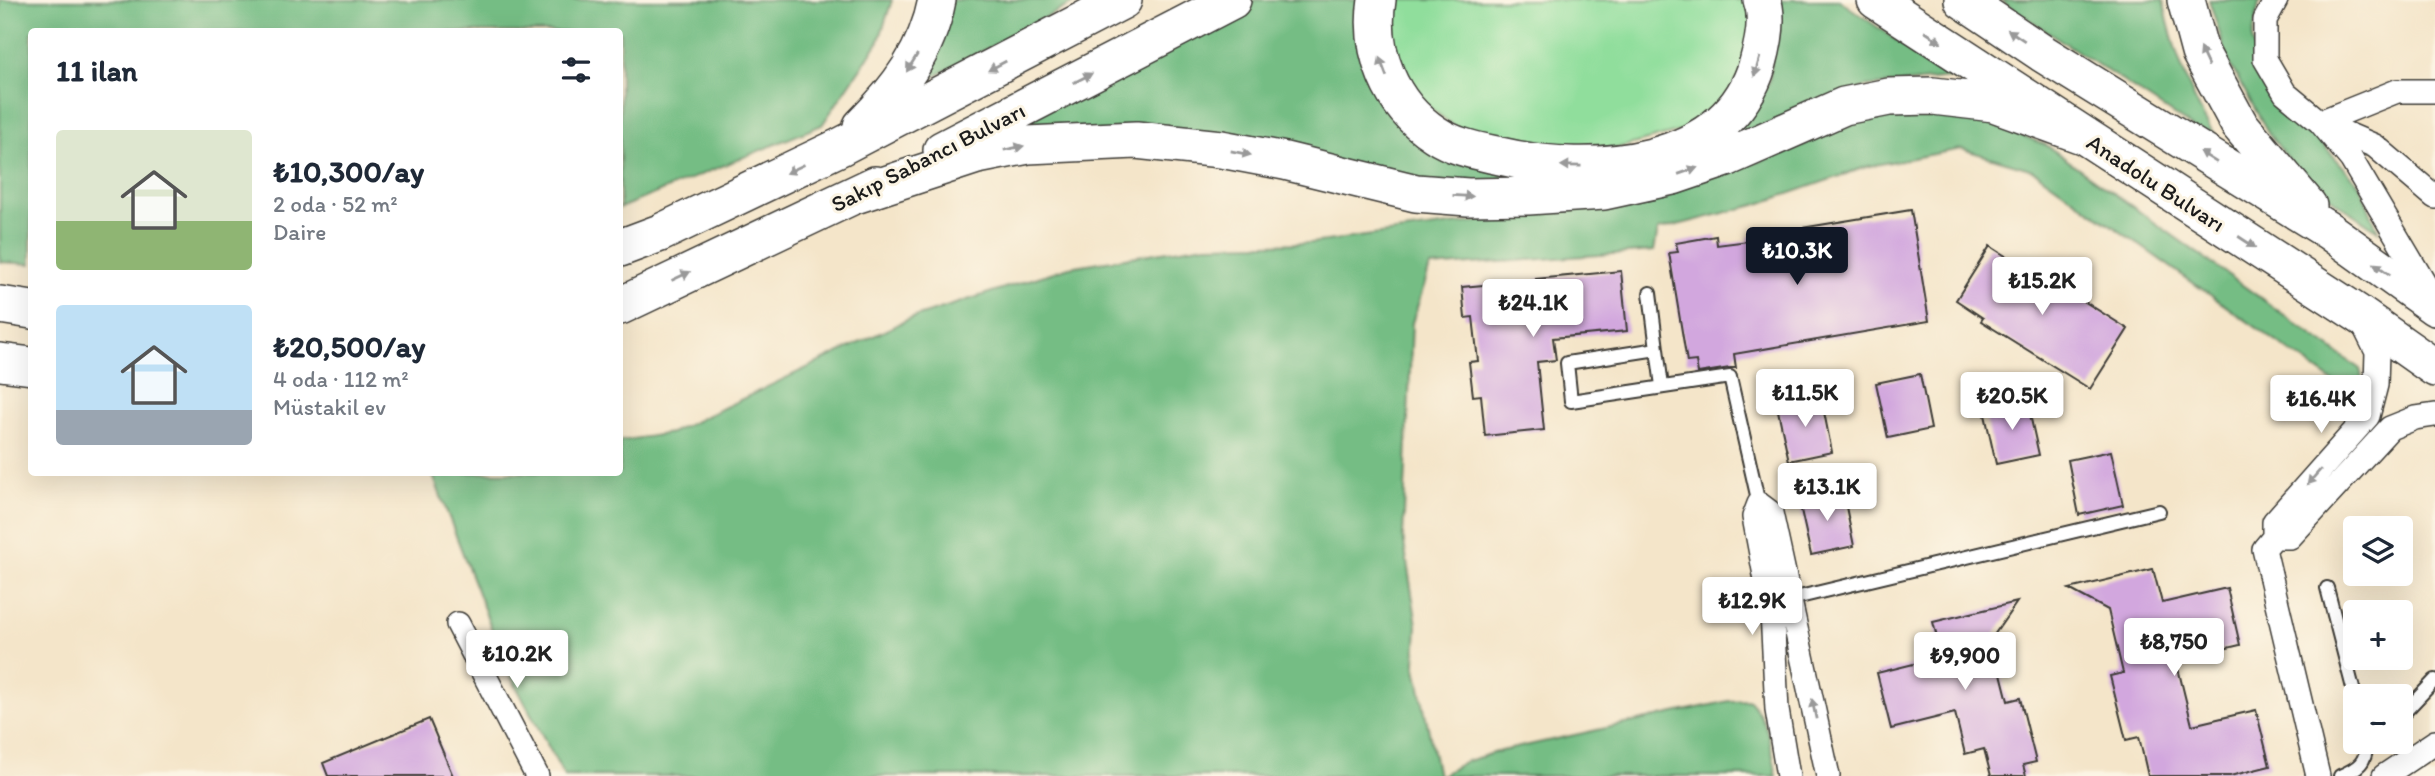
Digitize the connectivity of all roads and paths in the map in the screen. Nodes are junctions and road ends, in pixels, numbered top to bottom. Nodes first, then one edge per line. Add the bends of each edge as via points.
1 (937, 0) edge
2 (1123, 0) edge
3 (1232, 0) edge
4 (1377, 0) edge
5 (1762, 0) edge
6 (1876, 0) edge
7 (1963, 0) edge
8 (2186, 0) edge
9 (2276, 0) edge
10 (2435, 92) edge
11 (2320, 122) junction
12 (2085, 136) junction
13 (840, 147) junction
14 (855, 195) junction
15 (2435, 197) edge
16 (2329, 231) junction
17 (623, 247) edge
18 (1650, 293) dead end
19 (2435, 301) edge
20 (0, 305) edge
21 (623, 305) edge
22 (2435, 307) edge
23 (28, 309) edge
24 (2357, 313) junction
25 (1657, 349) junction
26 (0, 362) edge
27 (28, 366) edge
28 (2435, 368) edge
29 (1662, 386) junction
30 (2435, 415) edge
31 (1759, 504) junction
32 (2159, 511) dead end
33 (2274, 537) junction
34 (2327, 588) dead end
35 (1791, 599) junction
36 (458, 624) dead end
37 (2435, 680) edge
38 (2352, 684) edge
39 (2413, 703) edge
40 (2435, 741) edge
41 (2365, 754) edge
42 (537, 776) edge
43 (1788, 776) edge
44 (1828, 776) edge
45 (2318, 776) edge
46 (2340, 776) edge
47 (2384, 776) edge

1 -> 13 main road via 919,52 892,96
2 -> 13 main road
14 -> 3 main road, Sakıp Sabancı Bulvarı
5 -> 4 main road via 1763,46 1753,82 1728,118 1686,147 1609,165 1570,167 1482,152 1435,135 1418,120 1381,67 1374,24
6 -> 12 main road, Anadolu Bulvarı
16 -> 7 main road
16 -> 8 main road via 2239,124 2200,52
9 - 11 street via 2265,20 2265,59 2285,93
10 - 11 street via 2396,92
11 - 15 street via 2375,146
11 - 19 street via 2351,159
14 -> 12 main road via 966,159 1028,145 1136,140 1285,161 1416,193 1504,197 1604,191 1674,176 1844,106 1889,97 1933,96 1994,103
12 -> 24 main road, Anadolu Bulvarı
13 -> 17 main road
21 -> 14 main road, Sakıp Sabancı Bulvarı
22 -> 16 main road
18 - 25 lane
20 - 23 main road
24 - 28 main road, Anadolu Bulvarı
24 -> 33 street via 2377,352 2376,385 2368,416 2274,522
25 - 29 lane
25 - 29 lane via 1567,362 1571,401
26 - 27 main road
29 - 31 lane via 1730,377
30 - 33 street via 2390,428 2290,537
31 - 35 street via 1771,513
31 - 43 street via 1754,517 1772,612 1777,710
32 - 35 lane
33 - 45 street via 2264,549
34 - 38 lane
44 -> 35 street
36 - 42 street
37 - 39 lane
40 - 47 street
41 - 46 lane via 2363,762

